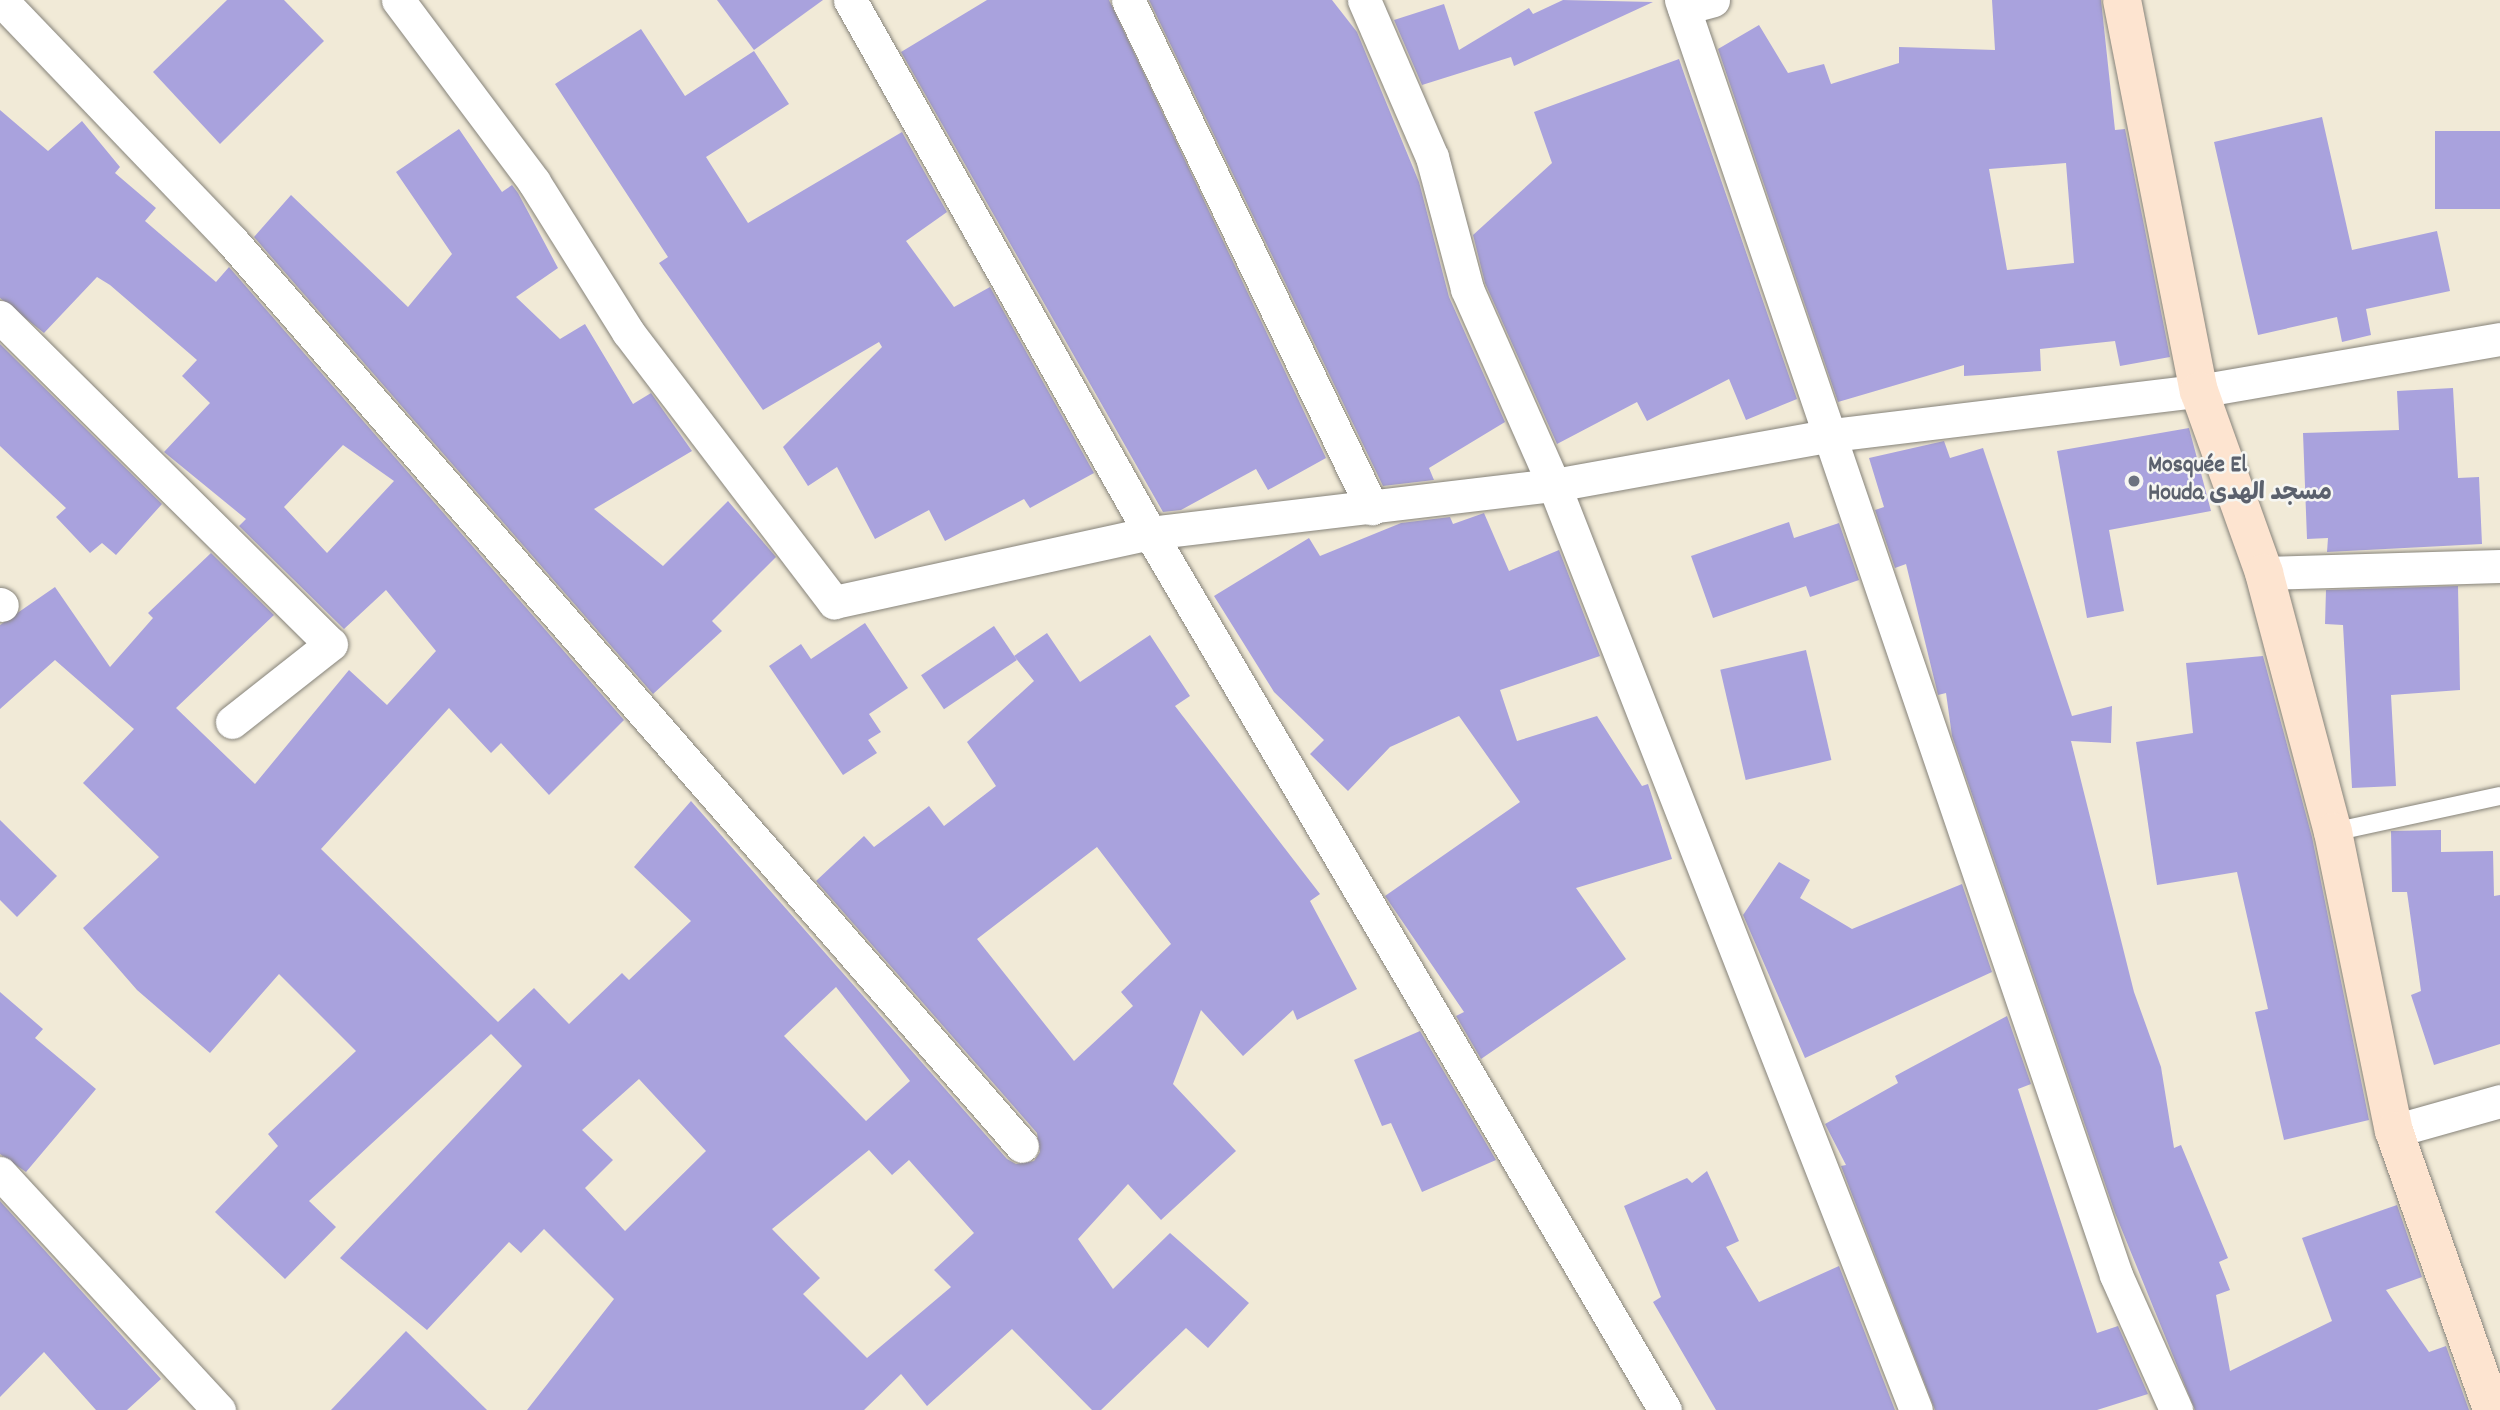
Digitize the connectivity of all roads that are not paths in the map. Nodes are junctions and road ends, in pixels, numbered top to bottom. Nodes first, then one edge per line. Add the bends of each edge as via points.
1 (1, 0) edge
2 (398, 0) edge
3 (850, 0) edge
4 (1128, 0) edge
5 (1364, 0) edge
6 (2122, 0) edge
7 (1693, 3) edge
8 (0, 317) edge
9 (2500, 339) edge
10 (2199, 391) junction
11 (1833, 435) junction
12 (1554, 485) junction
13 (1373, 508) junction
14 (1150, 533) junction
15 (2500, 566) edge
16 (2264, 573) junction
17 (232, 722) dead end
18 (2500, 796) edge
19 (2333, 831) junction
20 (2500, 1101) edge
21 (2394, 1131) junction
22 (1022, 1146) dead end
23 (0, 1173) edge
24 (219, 1410) edge
25 (1665, 1410) edge
26 (1916, 1410) edge
27 (2176, 1410) edge
28 (2492, 1410) edge

1 - 22 street via 232,242
2 - 14 street via 534,182 628,332 834,602
3 - 14 street
4 - 13 street
5 - 12 street via 1432,156 1467,289
6 - 10 main road
7 - 11 street
8 - 17 street via 331,644
9 - 10 street
10 - 11 street
10 - 16 main road
11 - 12 street
11 - 27 street via 2116,1275
12 - 13 street
12 - 26 street
13 - 14 street
14 - 25 street
15 - 16 street
16 - 19 main road
18 - 19 lane
19 - 21 main road
20 - 21 street
21 - 28 main road
23 - 24 street

